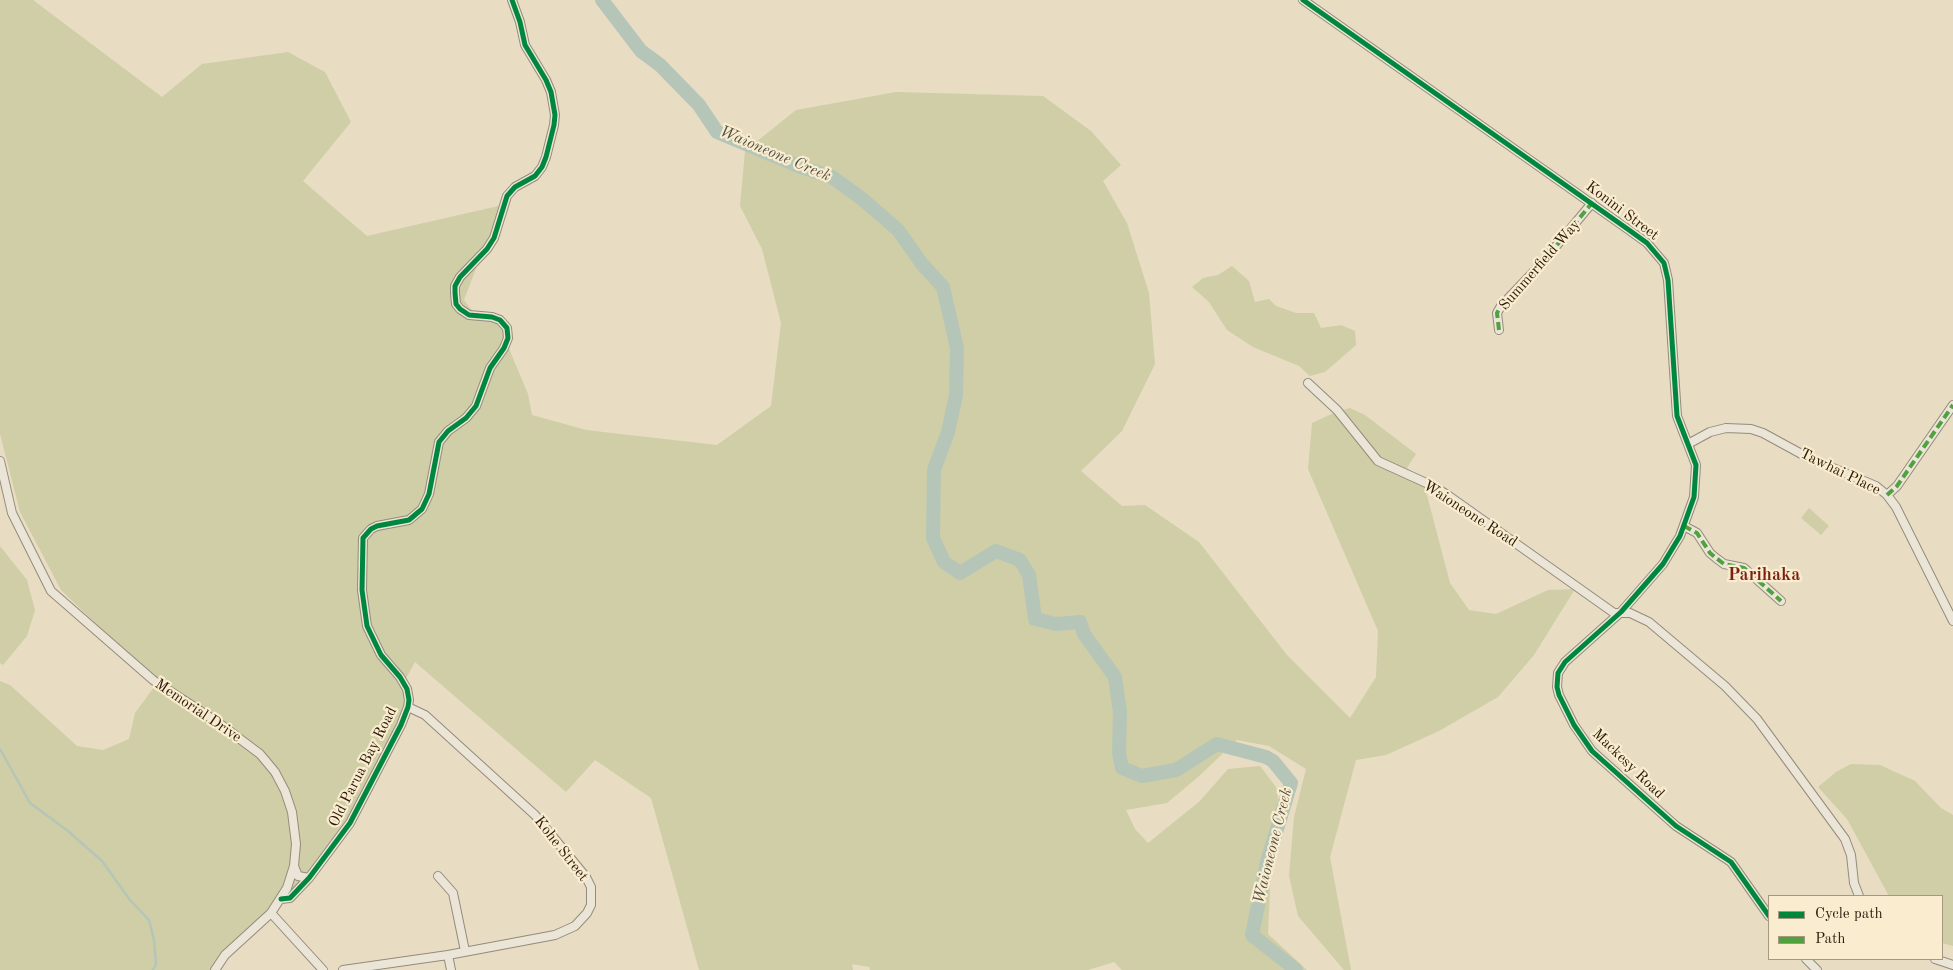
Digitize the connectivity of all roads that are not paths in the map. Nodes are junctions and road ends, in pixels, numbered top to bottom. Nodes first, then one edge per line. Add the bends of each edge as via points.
1 (512, 0) edge
2 (1303, 0) edge
3 (1592, 203) junction
4 (1499, 330) dead end
5 (1308, 383) dead end
6 (1953, 405) edge
7 (1688, 444) junction
8 (0, 461) edge
9 (1887, 495) junction
10 (1684, 526) junction
11 (1781, 601) dead end
12 (1621, 612) junction
13 (1953, 621) edge
14 (408, 707) junction
15 (294, 866) junction
16 (438, 876) dead end
17 (309, 878) junction
18 (1859, 895) edge
19 (281, 900) junction
20 (271, 913) junction
21 (1768, 915) edge
22 (465, 951) junction
23 (448, 955) junction
24 (1807, 960) edge
25 (1938, 960) edge
26 (1953, 965) edge
27 (215, 970) edge
28 (323, 970) edge
29 (343, 970) edge
30 (451, 970) edge
31 (1817, 970) edge

1 - 14 street, Old Parua Bay Road via 525,45 551,92 554,125 542,167 507,196 494,238 460,277 454,293 456,304 470,315 500,320 507,328 508,338 485,377 476,406 439,442 429,494 422,509 409,520 371,529 362,544 362,590 368,626 379,650 407,690
2 - 3 street, Konini Street
3 - 4 street, Summerfield Way via 1542,263 1500,306 1497,313
3 - 7 street, Konini Street via 1647,243 1664,263 1668,280 1677,416
5 - 12 street, Waioneone Road via 1337,410 1378,461 1435,487 1614,612
6 - 9 street via 1897,486
7 - 9 street, Tawhai Place via 1710,432 1726,428 1751,429 1864,480
7 - 10 street, Konini Street via 1696,465 1696,487
8 - 15 street, Memorial Drive via 12,513 51,591 153,680 246,743 275,772 292,812 296,844
9 - 13 street, Tawhai Place
10 - 11 street via 1697,533 1716,558 1724,564 1744,568
10 - 12 street, Konini Street via 1659,570
12 - 18 street via 1630,612 1659,629 1725,686 1757,719 1846,840
12 - 21 street, Mackesy Road via 1561,666 1556,687 1564,707 1592,751 1680,830 1731,862
14 - 17 street, Old Parua Bay Road via 350,823
14 - 22 street, Kohe Street via 425,715 535,815 591,887 588,913 575,926 555,935
15 - 17 street via 298,876
15 - 19 street, Memorial Drive
16 - 22 street via 452,893
17 - 19 street, Old Parua Bay Road via 290,898
19 - 20 street, Memorial Drive
20 - 27 street, Memorial Drive via 225,955
20 - 28 street
22 - 23 street, Kohe Street
23 - 29 street, Kohe Street
23 - 30 street
24 - 31 street
25 - 26 street

